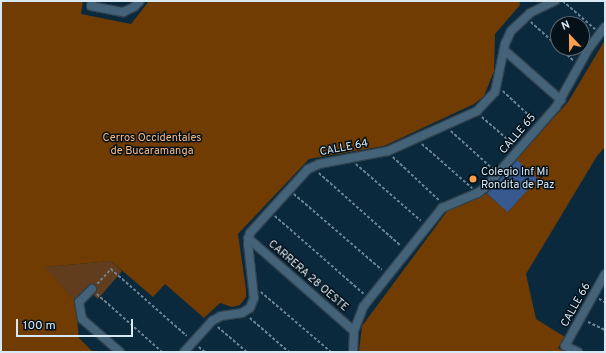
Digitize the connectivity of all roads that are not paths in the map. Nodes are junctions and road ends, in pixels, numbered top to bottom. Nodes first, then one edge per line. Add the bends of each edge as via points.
1 (140, 1) edge
2 (555, 1) edge
3 (92, 4) edge
4 (602, 30) edge
5 (504, 50) junction
6 (561, 100) junction
7 (248, 238) junction
8 (605, 274) edge
9 (92, 289) road end
10 (354, 331) junction
11 (120, 352) edge
12 (184, 352) edge
13 (353, 352) edge
14 (578, 352) edge

1 - 3 street via 123,12
2 - 5 street, CALLE 64 via 525,16 508,36
4 - 6 street, CALLE 65
5 - 6 street
5 - 7 street, CALLE 64 via 497,86 493,95 477,111 388,151 311,167 269,211
6 - 10 street, CALLE 65 via 498,174 478,193 445,205 360,312
7 - 10 street, CARRERA 28 OESTE
7 - 12 street via 252,303 244,312 221,316 212,321
8 - 14 street, CALLE 66 via 565,346
9 - 11 street via 79,302 82,319
10 - 13 street, CALLE 65

